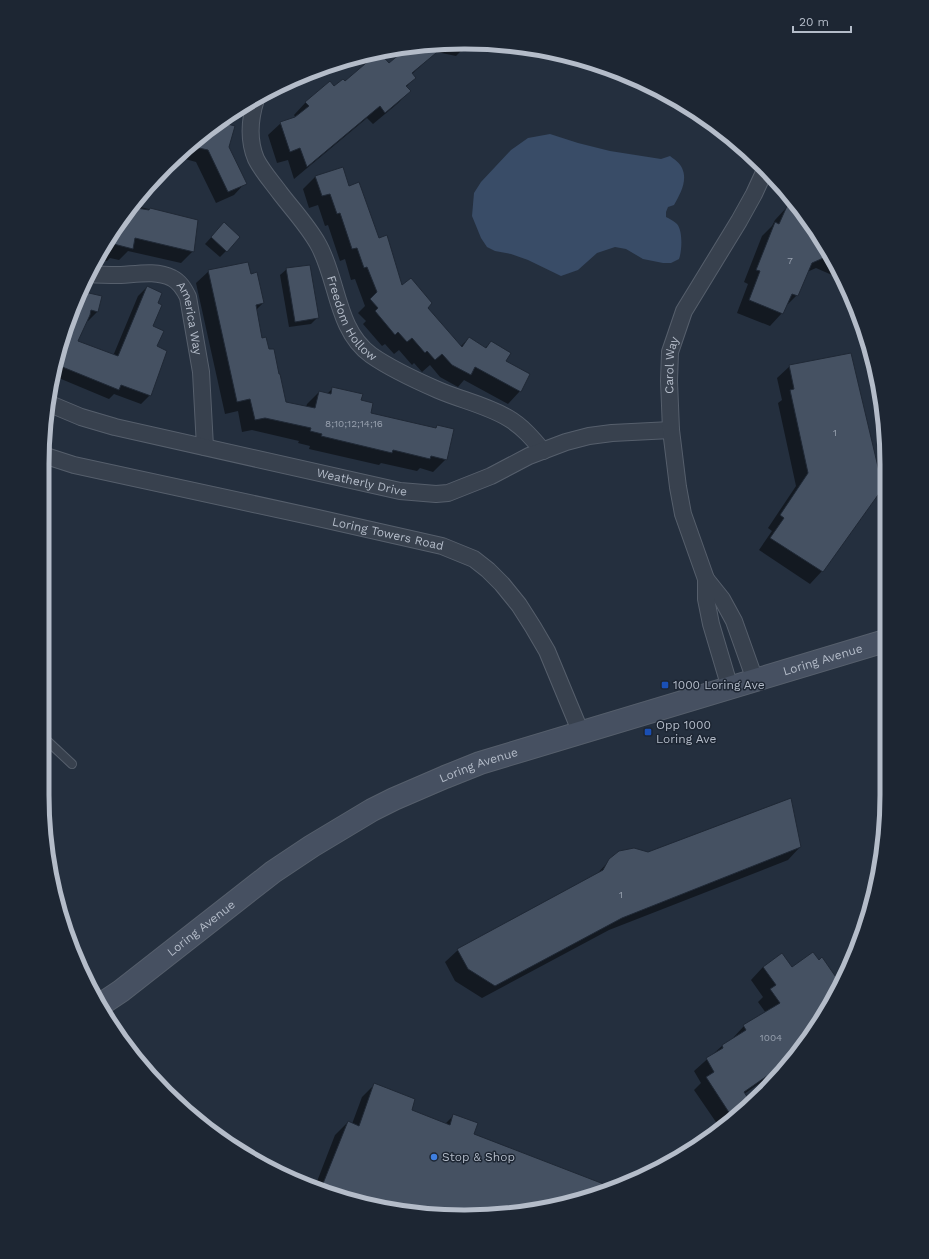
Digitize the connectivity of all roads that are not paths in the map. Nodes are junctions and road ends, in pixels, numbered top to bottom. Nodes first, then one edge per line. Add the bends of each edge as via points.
1 (252, 108) edge
2 (762, 176) edge
3 (96, 274) edge
4 (54, 406) edge
5 (671, 430) junction
6 (205, 447) junction
7 (543, 451) junction
8 (49, 456) edge
9 (706, 579) junction
10 (880, 642) edge
11 (755, 680) junction
12 (730, 688) junction
13 (582, 732) junction
14 (49, 743) edge
15 (72, 764) dead end
16 (105, 1002) edge

1 - 7 street, Freedom Hollow via 252,143 256,158 318,244 328,264 346,323 356,339 370,354 391,367 438,390 509,418
2 - 5 street, Carol Way via 739,221 684,311 670,352
3 - 6 street, America Way via 163,274 173,278 182,287 188,297 201,372
4 - 6 street, Weatherly Drive via 96,422
5 - 7 street, Weatherly Drive via 589,436
5 - 9 street, Carol Way via 684,514
6 - 7 street, Weatherly Drive via 400,491 436,494 448,493 491,476
8 - 13 street, Loring Towers Road via 74,465 442,546 474,559 502,584 533,627 547,651
9 - 11 street, Carol Way via 722,599 734,621
9 - 12 street, Carol Way via 706,599 711,624
10 - 11 main road, Loring Avenue
11 - 12 main road, Loring Avenue
12 - 13 main road, Loring Avenue
13 - 16 main road, Loring Avenue via 480,763 372,810 273,872
14 - 15 lane

